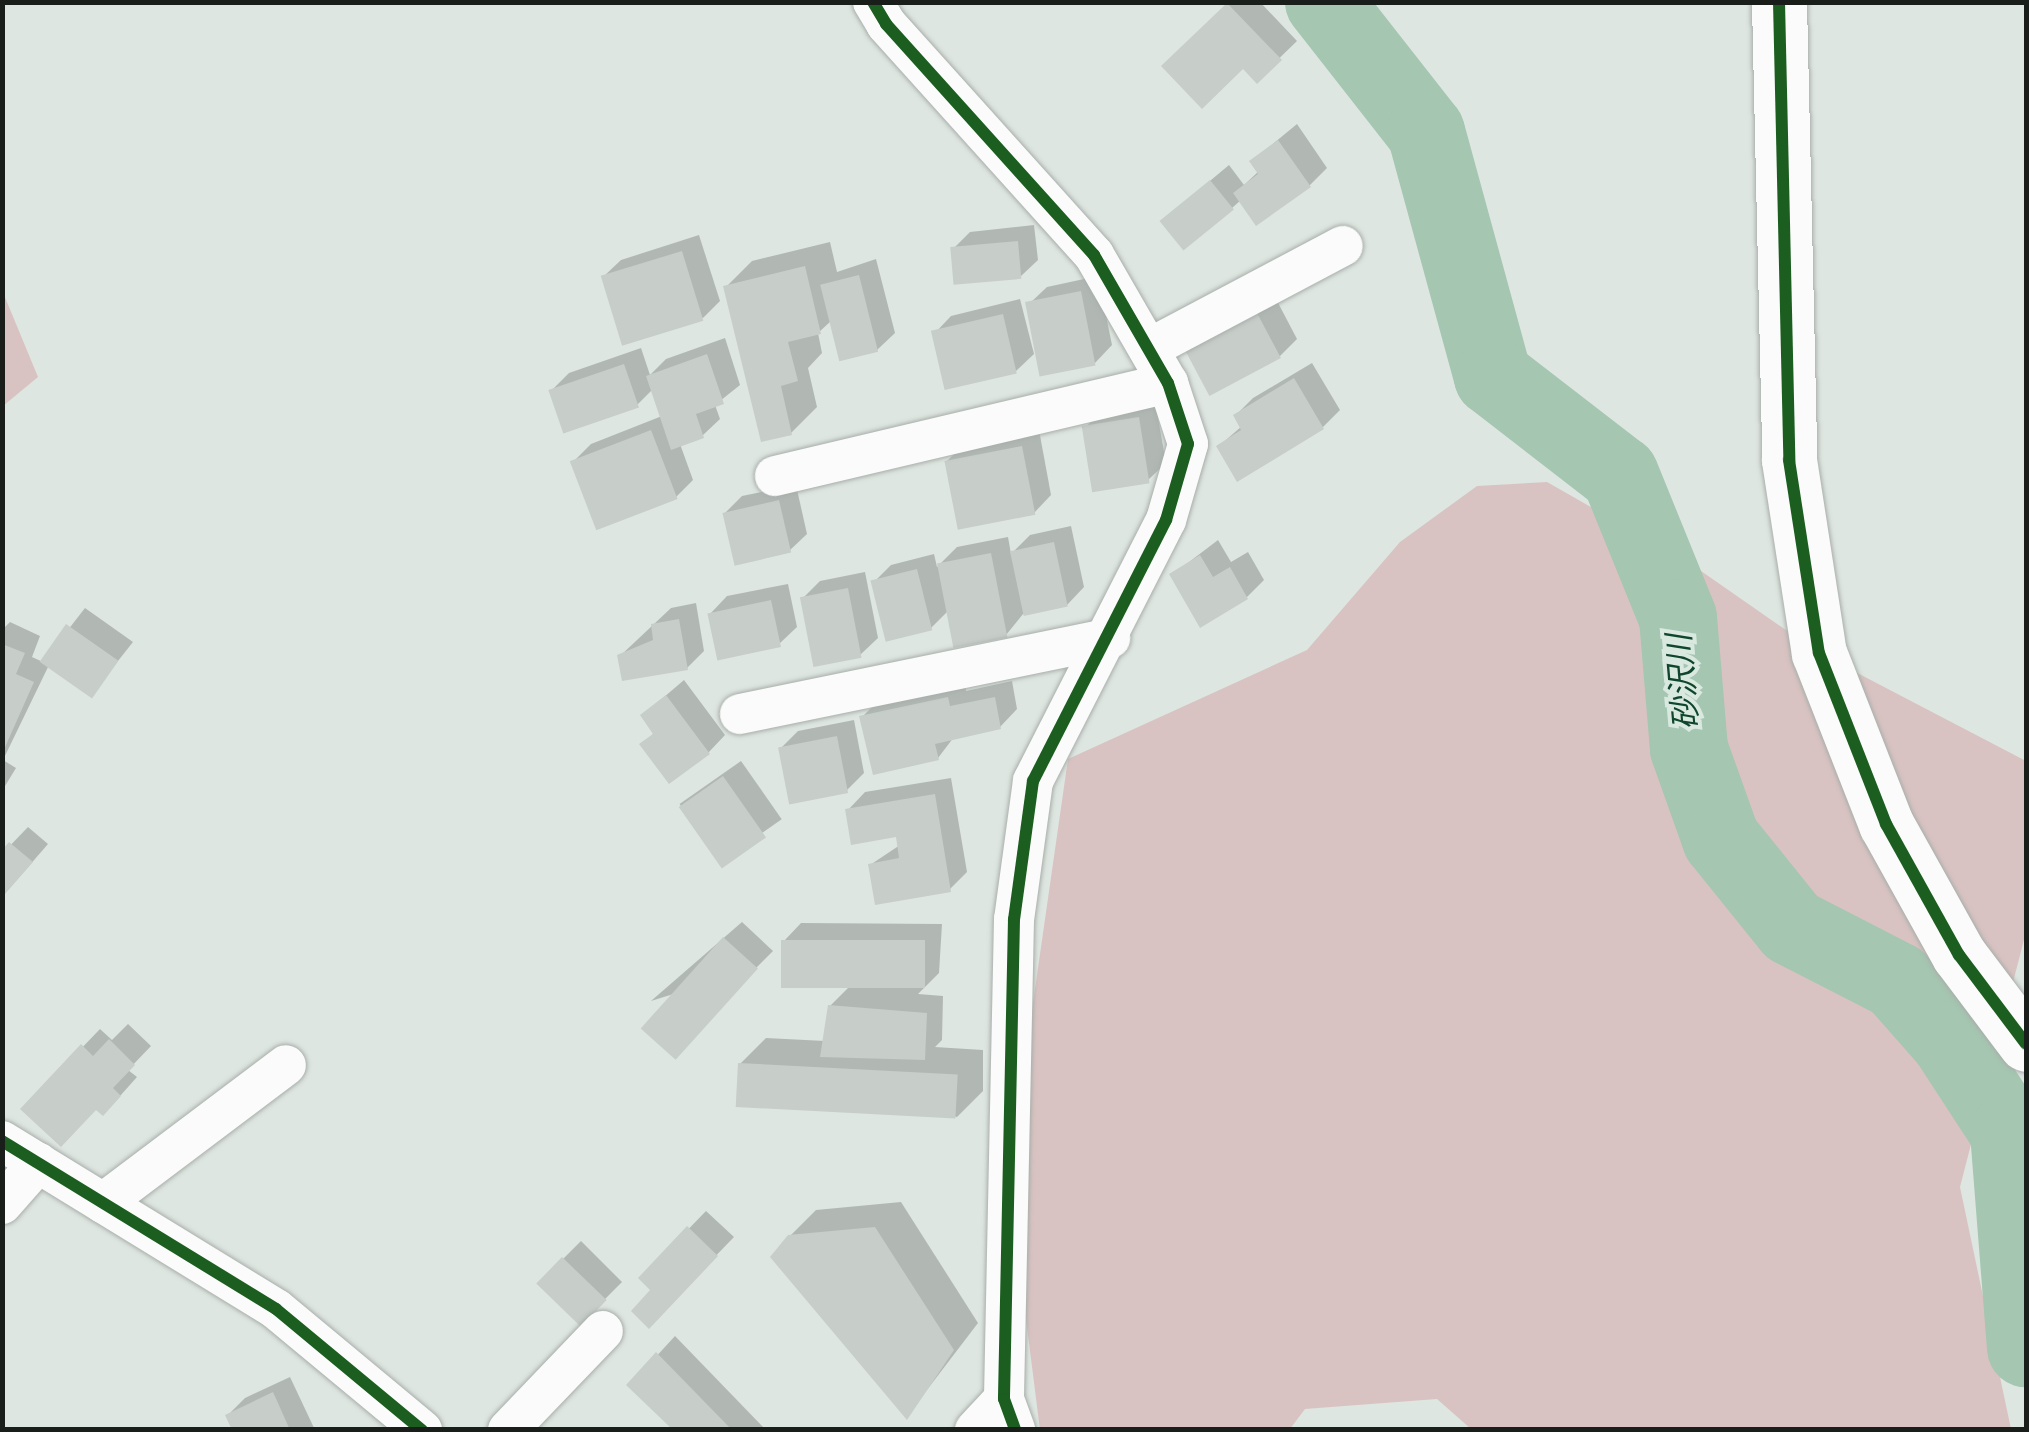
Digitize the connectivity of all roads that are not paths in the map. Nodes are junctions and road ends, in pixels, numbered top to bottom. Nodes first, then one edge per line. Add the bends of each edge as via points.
1 (873, 2) edge
2 (1779, 2) edge
3 (1343, 246) dead end
4 (1159, 366) junction
5 (775, 476) dead end
6 (1110, 638) junction
7 (740, 714) dead end
8 (2026, 1044) edge
9 (286, 1065) dead end
10 (2, 1141) edge
11 (38, 1162) junction
12 (103, 1203) junction
13 (2, 1204) edge
14 (603, 1331) dead end
15 (1009, 1414) edge
16 (422, 1430) edge
17 (508, 1430) edge
18 (976, 1430) edge

1 - 4 street via 1094,254
2 - 8 street via 1789,460 1819,653 1886,824 1959,955
3 - 4 street
4 - 5 street
4 - 6 street via 1188,444 1166,520
6 - 7 street
6 - 15 street via 1034,781 1014,919
9 - 12 street
10 - 11 street
11 - 12 street
11 - 13 street
12 - 16 street via 276,1310
14 - 17 street
15 - 18 street

